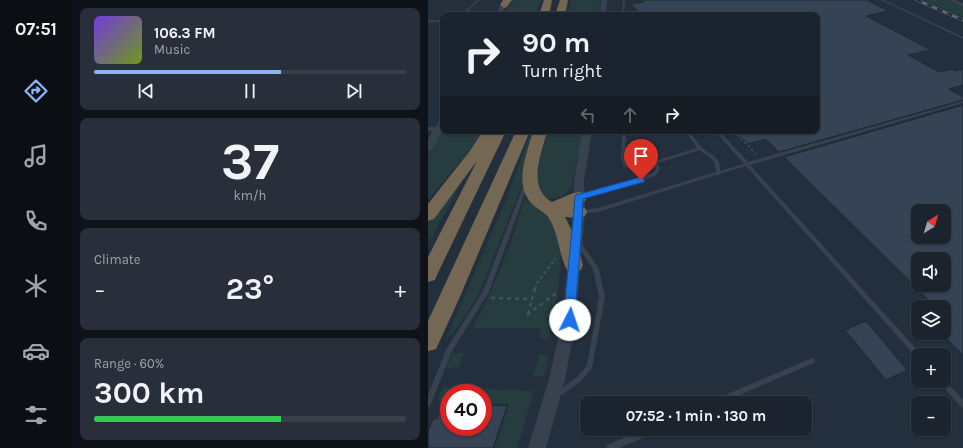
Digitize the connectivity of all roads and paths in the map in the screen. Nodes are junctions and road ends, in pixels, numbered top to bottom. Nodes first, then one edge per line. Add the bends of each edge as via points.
1 (478, 0) edge
2 (548, 0) edge
3 (564, 0) edge
4 (604, 0) edge
5 (624, 0) edge
6 (882, 0) edge
7 (950, 0) edge
8 (506, 2) edge
9 (963, 5) edge
10 (465, 12) edge
11 (500, 12) edge
12 (545, 12) edge
13 (561, 12) edge
14 (603, 12) edge
15 (623, 12) edge
16 (428, 21) edge
17 (440, 21) edge
18 (963, 38) edge
19 (963, 102) edge
20 (440, 125) edge
21 (440, 127) edge
22 (428, 129) edge
23 (488, 134) edge
24 (498, 134) edge
25 (522, 134) edge
26 (539, 134) edge
27 (587, 134) edge
28 (624, 134) edge
29 (689, 134) edge
30 (720, 134) edge
31 (737, 134) edge
32 (428, 148) edge
33 (701, 148) junction
34 (758, 157) dead end
35 (655, 162) junction
36 (747, 164) junction
37 (718, 174) junction
38 (530, 177) junction
39 (579, 205) junction
40 (550, 208) junction
41 (428, 215) edge
42 (577, 240) junction
43 (558, 256) dead end
44 (574, 265) junction
45 (428, 275) edge
46 (556, 293) dead end
47 (525, 299) dead end
48 (532, 299) junction
49 (428, 342) edge
50 (912, 348) edge
51 (812, 361) dead end
52 (948, 388) edge
53 (730, 396) edge
54 (552, 400) junction
55 (428, 404) edge
56 (963, 405) edge
57 (637, 436) edge
58 (537, 448) edge
59 (610, 448) edge

1 - 10 lane
2 - 12 highway
3 - 13 highway
4 - 14 street
5 - 15 lane
6 - 18 lane
7 - 9 street
8 - 11 street
16 - 17 lane
19 - 36 lane
20 - 22 street
21 - 32 street
23 - 41 highway
24 - 45 highway
25 - 49 highway
26 - 38 highway
27 - 39 street via 579,180
28 - 35 lane via 623,158 626,166 636,167
29 - 33 lane
30 - 36 lane
31 - 34 path
33 - 35 lane
33 - 37 lane via 716,160 719,165
35 - 39 lane via 658,170 653,175
36 - 37 lane
36 - 50 lane
37 - 39 lane via 598,210
38 - 40 highway via 536,199
38 - 55 lane via 486,292 450,350
39 - 40 highway
39 - 42 street
40 - 44 highway via 565,231
42 - 44 street
42 - 54 lane via 596,269 602,297 590,366 578,380
43 - 48 path via 537,283
44 - 54 street via 570,320
46 - 48 path via 527,315
47 - 48 path
51 - 53 lane
52 - 56 lane
54 - 58 street
57 - 59 lane

